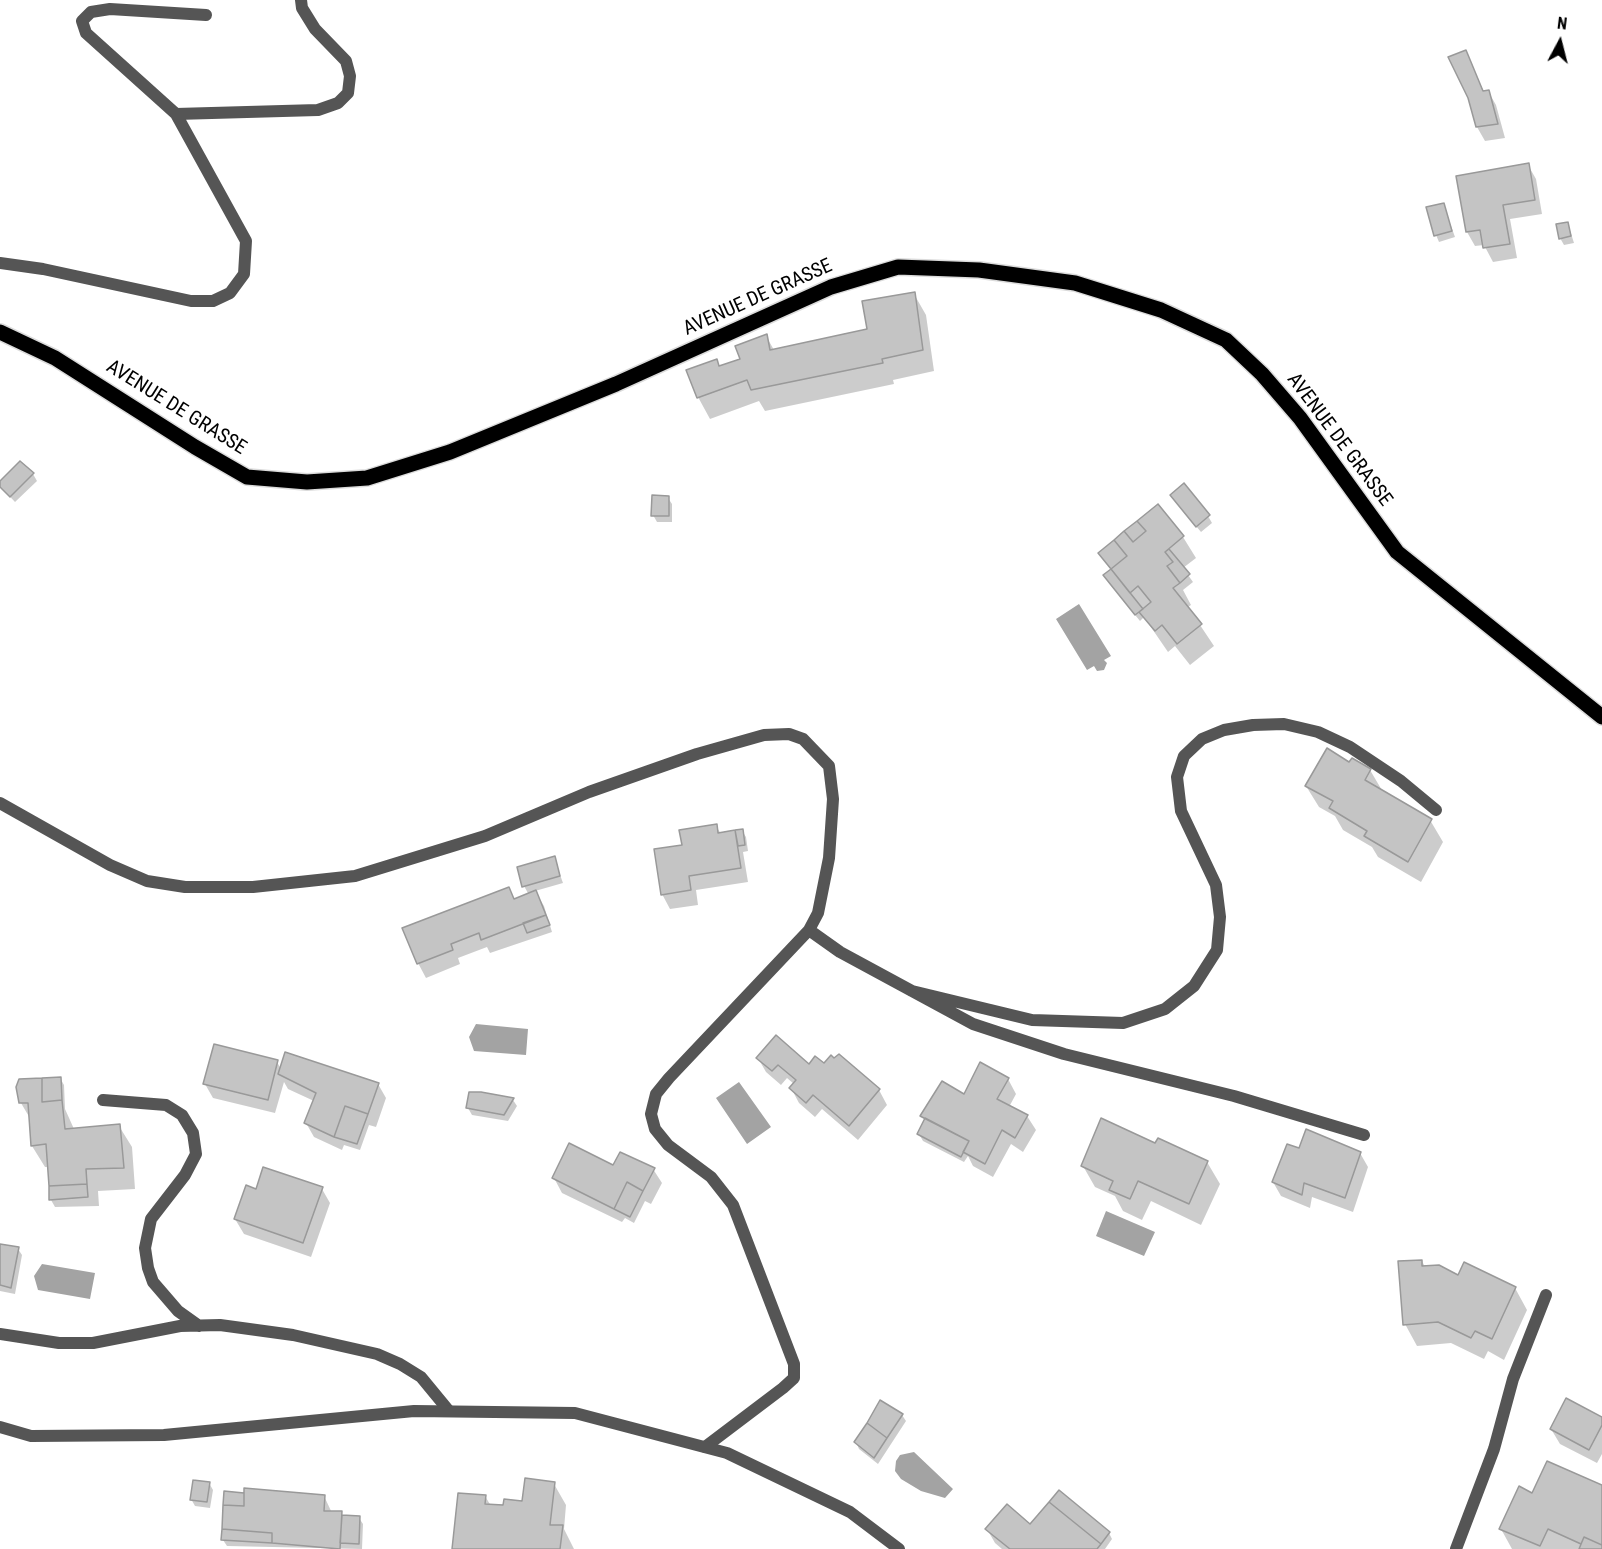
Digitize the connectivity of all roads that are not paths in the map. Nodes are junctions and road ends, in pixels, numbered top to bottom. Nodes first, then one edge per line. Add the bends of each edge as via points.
1 (301, 0) edge
2 (207, 15) dead end
3 (176, 114) junction
4 (0, 263) edge
5 (0, 332) edge
6 (1602, 717) edge
7 (0, 803) edge
8 (1436, 810) dead end
9 (809, 930) junction
10 (912, 991) junction
11 (103, 1100) dead end
12 (1365, 1135) dead end
13 (1546, 1295) dead end
14 (199, 1326) junction
15 (0, 1334) edge
16 (449, 1411) junction
17 (0, 1427) edge
18 (705, 1447) junction
19 (899, 1549) edge
20 (1456, 1549) edge

1 - 3 street via 315,28 346,61 350,76 348,93 338,103 318,110
2 - 3 street via 110,9 91,12 82,21 86,33
3 - 4 street via 246,241 244,274 230,293 213,301 191,301
5 - 6 main road, AVENUE DE GRASSE via 55,358 247,477 308,482 367,478 450,452 616,384 831,286 898,267 979,270 1075,283 1161,310 1226,340 1300,418 1397,552
7 - 9 street via 110,865 147,881 185,887 253,887 355,876 416,860 697,754 764,735 789,734 803,739 829,766 833,799 830,858 818,913
8 - 10 street via 1358,753 1318,732 1284,724 1224,730 1202,739 1184,756 1177,777 1181,811 1216,885 1221,916 1217,950 1194,986 1165,1009 1123,1023 1032,1020
9 - 10 street via 840,952
9 - 18 street via 669,1078 656,1094 651,1114 655,1129 668,1145 711,1177 733,1205 794,1364 794,1378
10 - 12 street via 973,1024 1053,1050 1234,1096
11 - 14 street via 166,1105 182,1115 193,1133 196,1154 151,1219 145,1248 153,1282 178,1311
13 - 20 street via 1513,1379 1494,1449
14 - 15 street via 180,1326 93,1343 59,1343
14 - 16 street via 220,1324 293,1335 377,1354 421,1377
16 - 17 street via 164,1435 31,1436
16 - 18 street via 575,1413
18 - 19 street via 727,1453 850,1512

